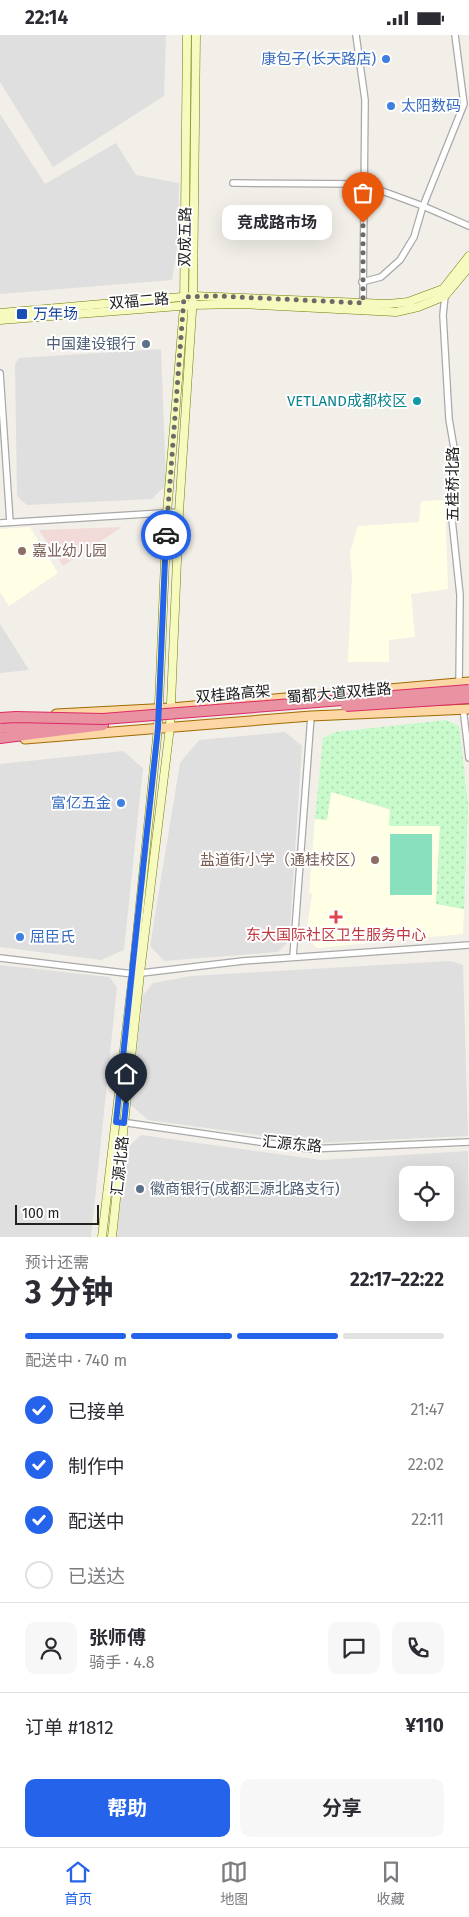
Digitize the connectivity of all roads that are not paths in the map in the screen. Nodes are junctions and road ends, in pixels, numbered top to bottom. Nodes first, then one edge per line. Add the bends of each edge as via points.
1 (187, 35) edge
2 (196, 35) edge
3 (356, 35) edge
4 (455, 35) edge
5 (466, 104) edge
6 (233, 183) dead end
7 (363, 184) junction
8 (423, 206) junction
9 (469, 227) edge
10 (469, 256) edge
11 (469, 267) edge
12 (362, 282) junction
13 (444, 292) junction
14 (193, 296) junction
15 (184, 297) junction
16 (188, 306) junction
17 (363, 307) junction
18 (0, 313) edge
19 (0, 320) edge
20 (0, 373) edge
21 (179, 512) junction
22 (167, 513) junction
23 (10, 522) junction
24 (0, 523) edge
25 (458, 682) junction
26 (469, 682) edge
27 (469, 690) edge
28 (469, 698) edge
29 (171, 708) junction
30 (158, 709) junction
31 (466, 709) edge
32 (311, 715) junction
33 (0, 719) edge
34 (103, 722) junction
35 (170, 727) junction
36 (0, 728) edge
37 (158, 728) junction
38 (0, 733) edge
39 (0, 739) edge
40 (469, 758) edge
41 (469, 945) edge
42 (293, 957) junction
43 (0, 958) edge
44 (136, 974) junction
45 (120, 1122) junction
46 (469, 1142) edge
47 (102, 1237) edge
48 (112, 1237) edge

1 - 15 street, 双成五路
2 - 14 street, 双成五路
3 - 7 street via 365,99
4 - 5 street
5 - 8 street
6 - 7 street
7 - 8 street
7 - 12 street
8 - 9 street
8 - 12 street via 414,237 400,260 381,277
10 - 13 street
11 - 13 street
12 - 17 street
13 - 17 street, 双福二路 via 408,310 396,312
13 - 25 street, 五桂桥北路 via 449,419 456,454 451,510 460,595
14 - 15 street, 双福二路
14 - 16 street, 双成五路
14 - 17 street, 双福二路
15 - 16 street, 双成五路
15 - 18 street, 双福二路
16 - 17 street, 双福二路
16 - 19 street, 双福二路
16 - 21 street, 双成五路
16 - 22 street, 双成五路
20 - 23 street
21 - 22 street
21 - 29 street, 双成五路
22 - 23 street
22 - 30 street, 双成五路
23 - 24 street
25 - 26 main road, 蜀都大道双桂路
25 - 29 main road, 蜀都大道双桂路
25 - 31 street, 五桂桥北路
27 - 34 highway, 双桂路高架, bridge
28 - 31 street
28 - 34 highway, 双桂路高架, bridge
29 - 30 main road, 蜀都大道双桂路
29 - 35 street, 汇源北路
30 - 33 main road, 蜀都大道双桂路
30 - 37 street, 汇源北路
31 - 32 main road, 蜀都大道双桂路
31 - 40 street, 五桂桥北路
32 - 35 main road, 蜀都大道双桂路
32 - 42 street
33 - 34 highway, bridge
34 - 36 highway, 双桂路高架, bridge
34 - 38 highway, 双桂路高架
34 - 39 highway
35 - 37 main road, 蜀都大道双桂路
35 - 44 street, 汇源北路
37 - 39 main road, 蜀都大道双桂路
37 - 44 street, 汇源北路
41 - 42 street
42 - 44 street
43 - 44 street
44 - 45 street, 汇源北路
45 - 46 street, 汇源东路 via 309,1149
45 - 47 street, 汇源北路
45 - 48 street, 汇源北路

